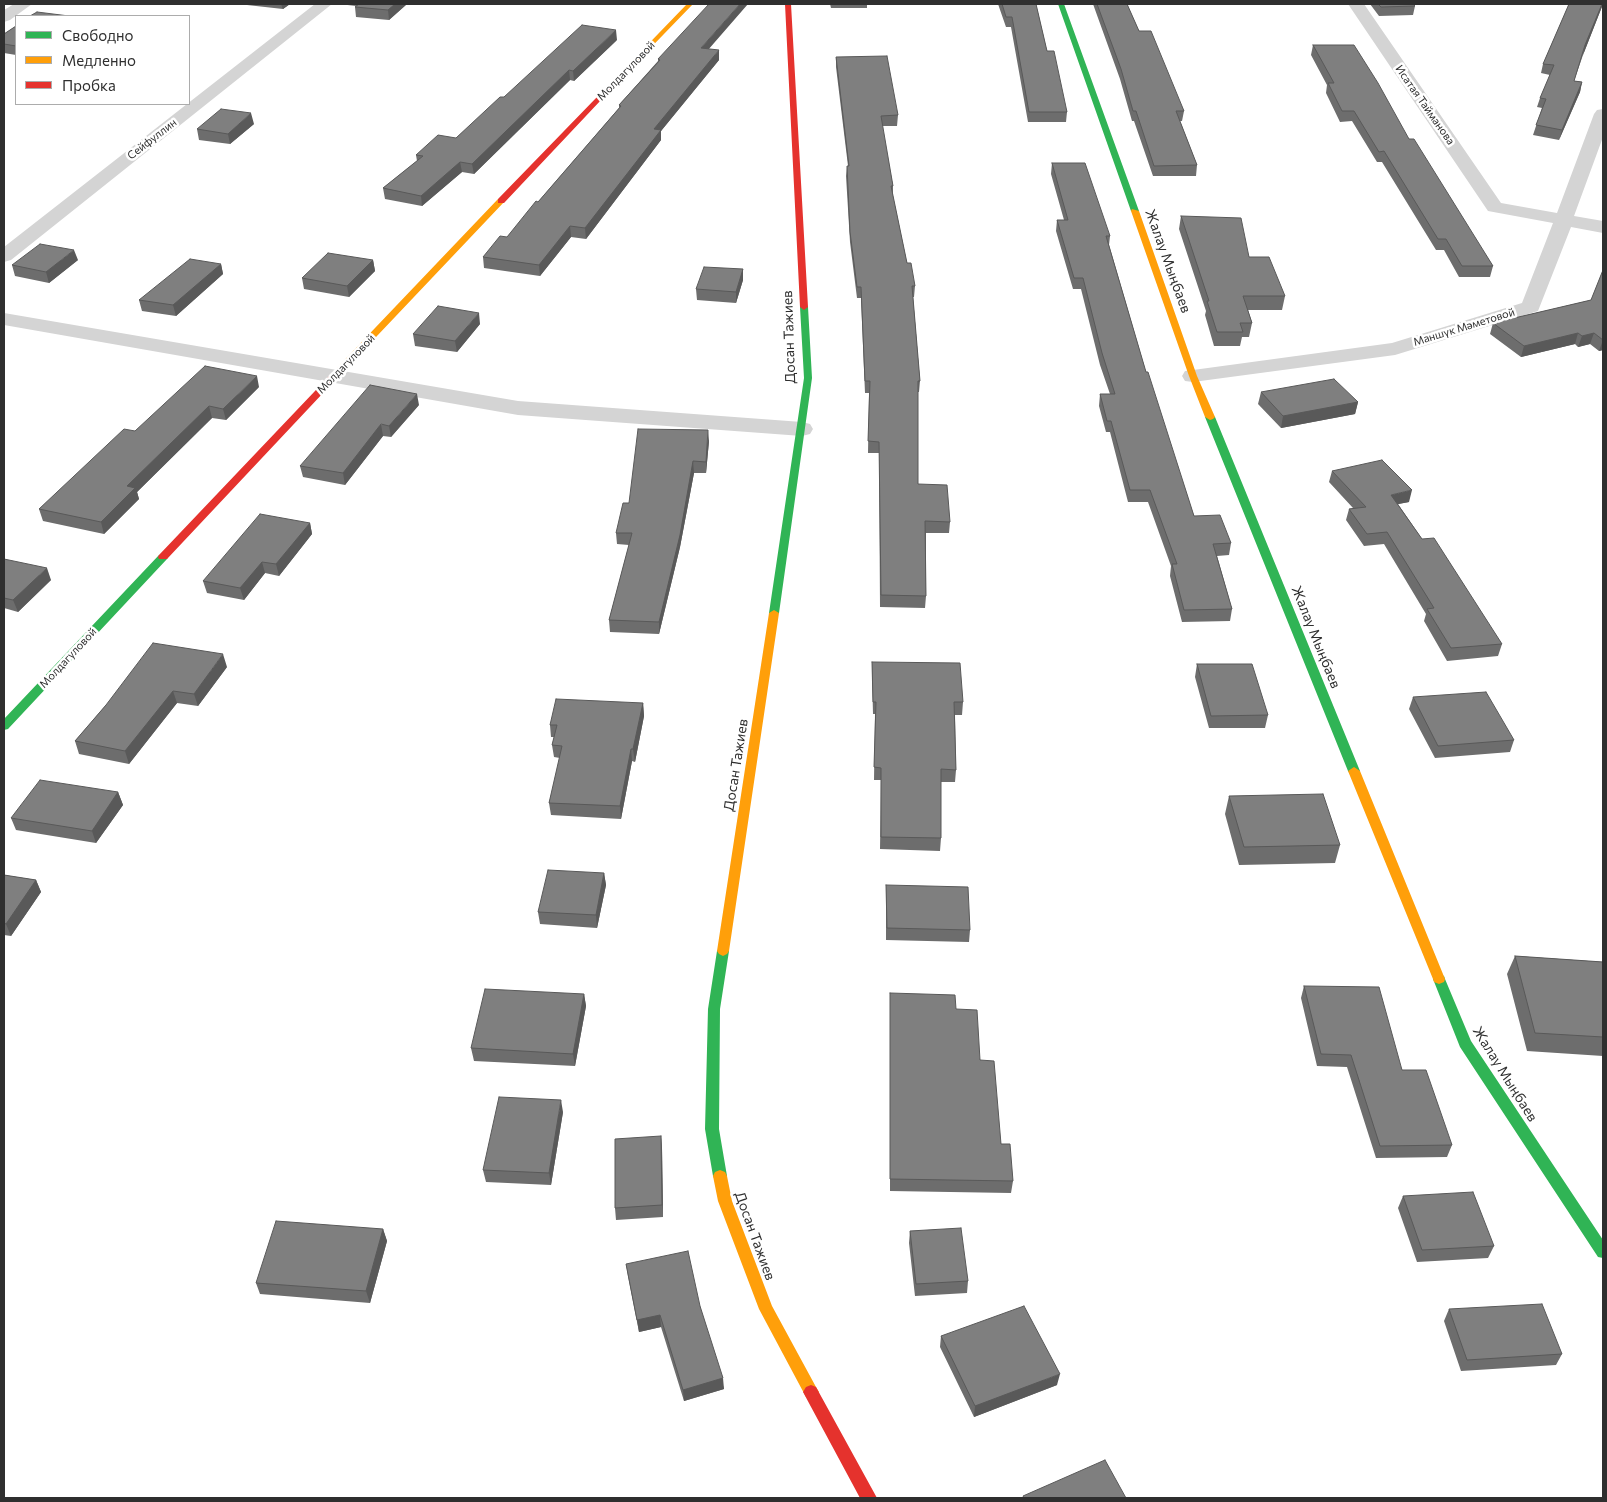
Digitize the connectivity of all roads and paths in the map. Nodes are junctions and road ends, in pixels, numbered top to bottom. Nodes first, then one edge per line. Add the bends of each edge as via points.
1 (24, 4) edge
2 (324, 4) edge
3 (690, 4) edge
4 (788, 4) edge
5 (1061, 4) edge
6 (1356, 4) edge
7 (4, 17) edge
8 (1603, 114) edge
9 (1564, 219) junction
10 (1603, 227) edge
11 (4, 256) edge
12 (4, 319) edge
13 (334, 376) junction
14 (1193, 376) junction
15 (802, 429) junction
16 (4, 726) edge
17 (1603, 1252) edge
18 (869, 1498) edge

1 - 7 street
2 - 11 street, Сейфуллин
3 - 13 street, Молдагуловой
4 - 15 street, Досан Тажиев via 808,378
5 - 14 street, Жалау Мыңбаев
6 - 9 street, Исатая Тайманова via 1495,207
8 - 9 street, Маншүк Мәметовой
9 - 10 street
9 - 14 street, Маншүк Мәметовой via 1531,307 1395,349
12 - 13 street
13 - 15 street via 518,408
13 - 16 street, Молдагуловой
14 - 17 street, Жалау Мыңбаев via 1465,1043
15 - 18 street, Досан Тажиев via 714,1009 712,1129 725,1202 766,1309

